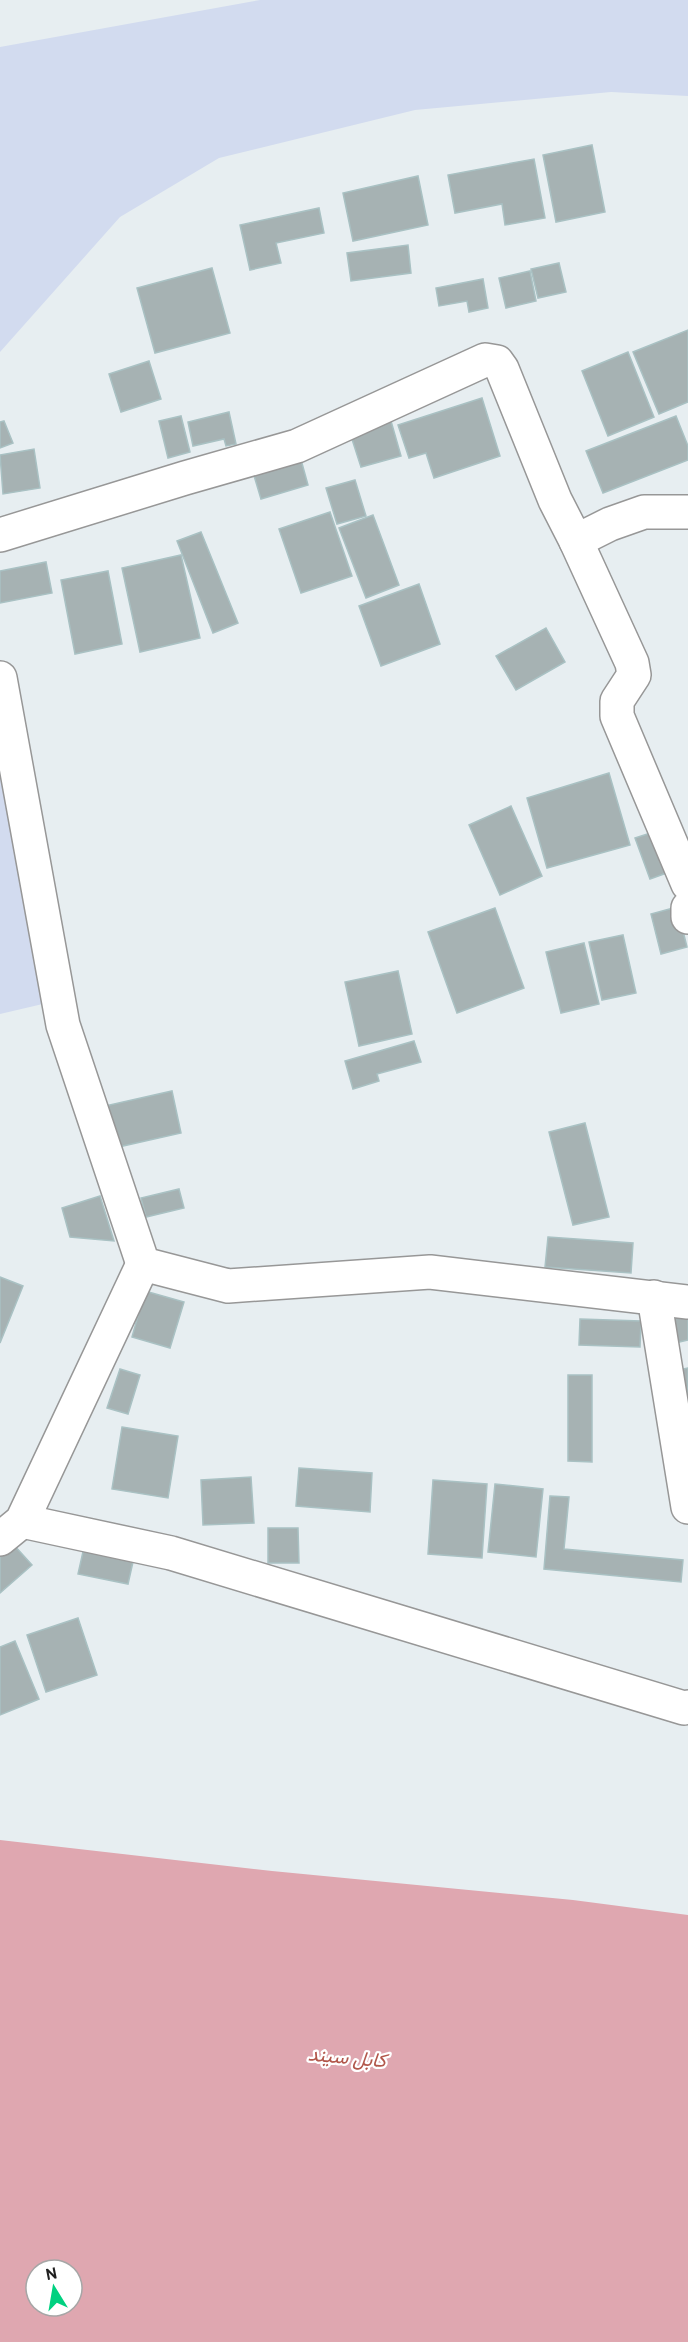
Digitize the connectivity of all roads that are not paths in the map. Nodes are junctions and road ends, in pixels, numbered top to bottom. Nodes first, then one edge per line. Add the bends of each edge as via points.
1 (688, 512) edge
2 (0, 535) edge
3 (576, 542) junction
4 (0, 678) edge
5 (688, 884) edge
6 (688, 908) edge
7 (688, 917) edge
8 (143, 1264) junction
9 (654, 1297) junction
10 (688, 1302) edge
11 (688, 1507) edge
12 (11, 1530) edge
13 (688, 1707) edge

1 - 3 street via 644,513 610,524
2 - 3 street via 297,446 491,360 502,369
3 - 5 street via 632,663 633,675 617,701 617,716
4 - 8 street via 63,1024
6 - 7 street
8 - 9 street via 228,1286 430,1272
8 - 12 street
9 - 10 street
9 - 11 street
12 - 13 street via 171,1553

